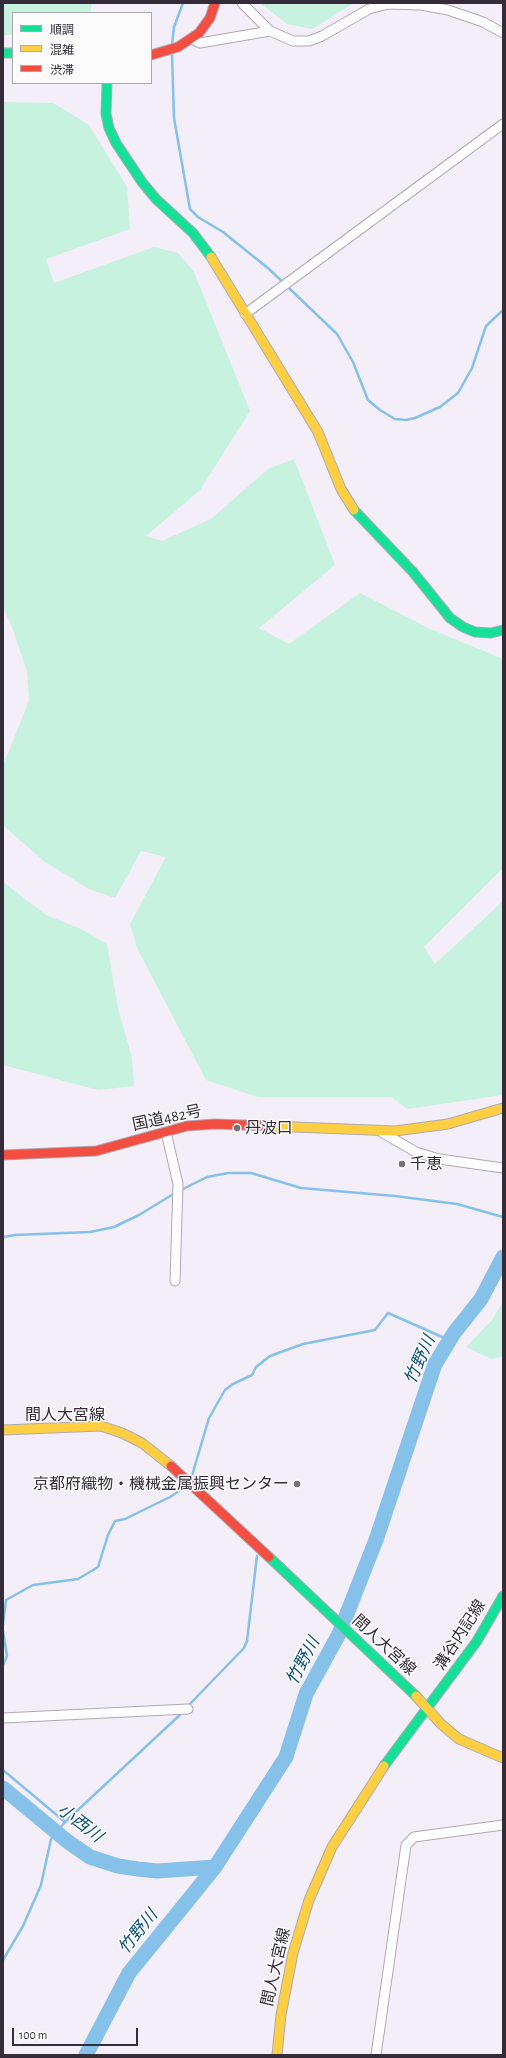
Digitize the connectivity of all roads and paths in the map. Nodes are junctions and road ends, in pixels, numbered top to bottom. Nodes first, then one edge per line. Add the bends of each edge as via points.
1 (215, 3) edge
2 (242, 3) edge
3 (270, 31) junction
4 (503, 33) edge
5 (192, 39) junction
6 (152, 55) edge
7 (107, 84) edge
8 (503, 124) edge
9 (245, 314) junction
10 (503, 630) edge
11 (503, 1108) edge
12 (380, 1130) junction
13 (166, 1132) junction
14 (3, 1155) edge
15 (503, 1168) edge
16 (175, 1281) dead end
17 (3, 1430) edge
18 (503, 1596) edge
19 (188, 1709) dead end
20 (426, 1709) junction
21 (3, 1718) edge
22 (503, 1758) edge
23 (503, 1825) edge
24 (277, 2055) edge
25 (376, 2055) edge

1 - 5 main road via 207,23
2 - 3 street
3 - 4 street via 293,41 309,41 369,9 400,4 448,10 483,22
3 - 5 street via 200,43
5 - 6 main road via 165,52
7 - 9 main road via 106,114 116,143 156,199 192,233 215,262
8 - 9 street
9 - 10 main road via 318,432 341,489 353,510 413,572 450,618 475,632 492,633
11 - 12 main road, 国道482号 via 448,1124 395,1131
12 - 13 main road, 国道482号 via 215,1124 186,1126
12 - 15 street via 389,1138 416,1152 439,1159
13 - 14 main road, 国道482号 via 96,1151
13 - 16 street via 178,1184
17 - 20 main road, 間人大宮線 via 101,1426 142,1443 192,1485 412,1692
18 - 20 main road, 溝谷内記線 via 477,1641
19 - 21 street
20 - 22 main road via 458,1739
20 - 24 main road, 間人大宮線 via 357,1804 332,1847 320,1874 309,1900 293,1953 281,2014
23 - 25 street via 414,1837 406,1845

